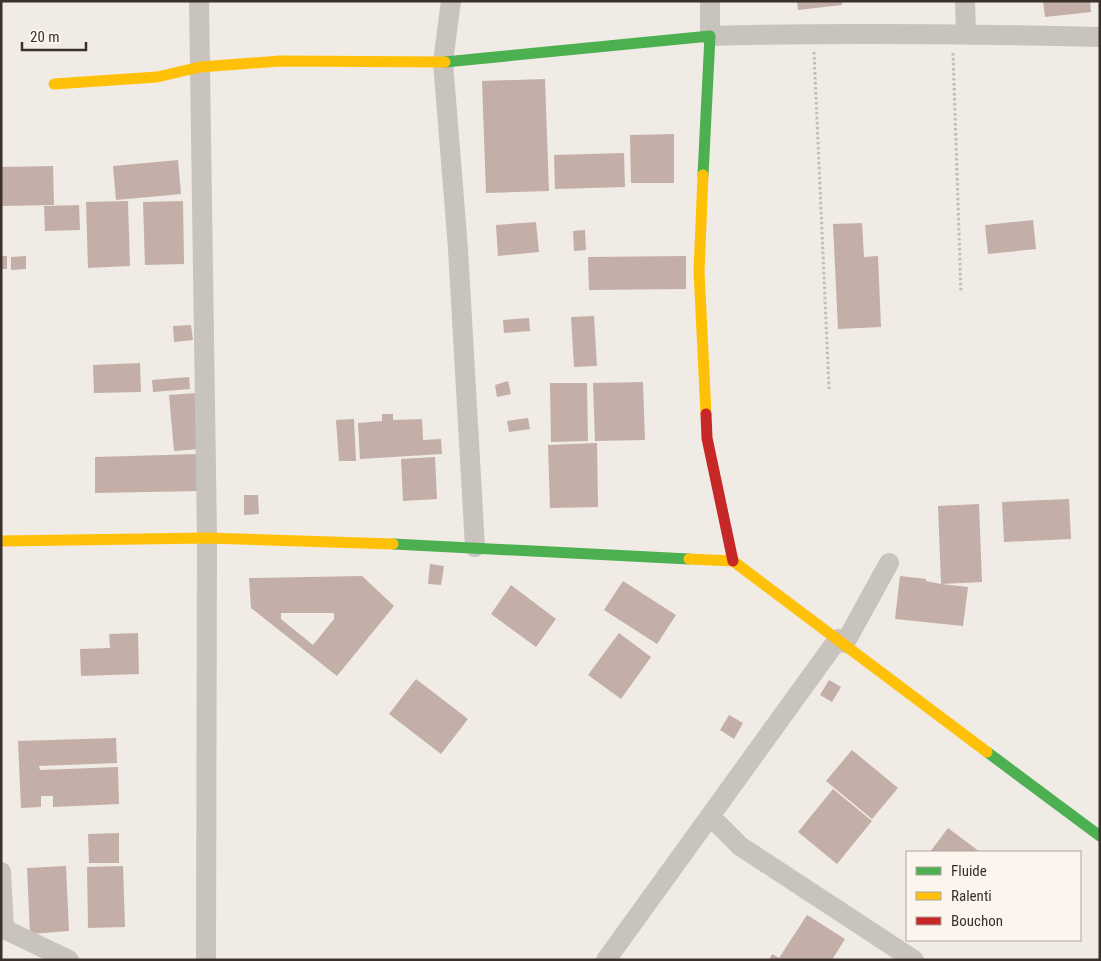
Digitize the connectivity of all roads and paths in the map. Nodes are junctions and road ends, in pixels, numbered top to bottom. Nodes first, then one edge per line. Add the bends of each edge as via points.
1 (199, 1) edge
2 (451, 1) edge
3 (710, 1) edge
4 (965, 1) edge
5 (813, 33) junction
6 (959, 34) junction
7 (710, 36) junction
8 (1100, 37) edge
9 (442, 62) junction
10 (200, 66) junction
11 (54, 84) dead end
12 (960, 292) dead end
13 (829, 389) dead end
14 (207, 538) junction
15 (1, 541) edge
16 (475, 547) junction
17 (733, 561) junction
18 (889, 563) dead end
19 (838, 639) junction
20 (710, 816) junction
21 (1100, 836) edge
22 (1, 872) edge
23 (69, 960) edge
24 (206, 960) edge
25 (606, 960) edge
26 (914, 960) edge

1 - 10 street
2 - 9 street
3 - 7 street
4 - 6 street
5 - 6 street
5 - 7 street
5 - 13 path
6 - 8 street
6 - 12 path
7 - 9 street
7 - 17 street via 699,272 707,438
9 - 10 street via 280,61
9 - 16 street via 458,249
10 - 11 street via 157,77
10 - 14 street
14 - 15 street
14 - 16 street
14 - 24 street
16 - 17 street
17 - 19 street
18 - 19 street via 845,643
19 - 20 street
19 - 21 street
20 - 25 street
20 - 26 street via 740,846
22 - 23 street via 4,929

